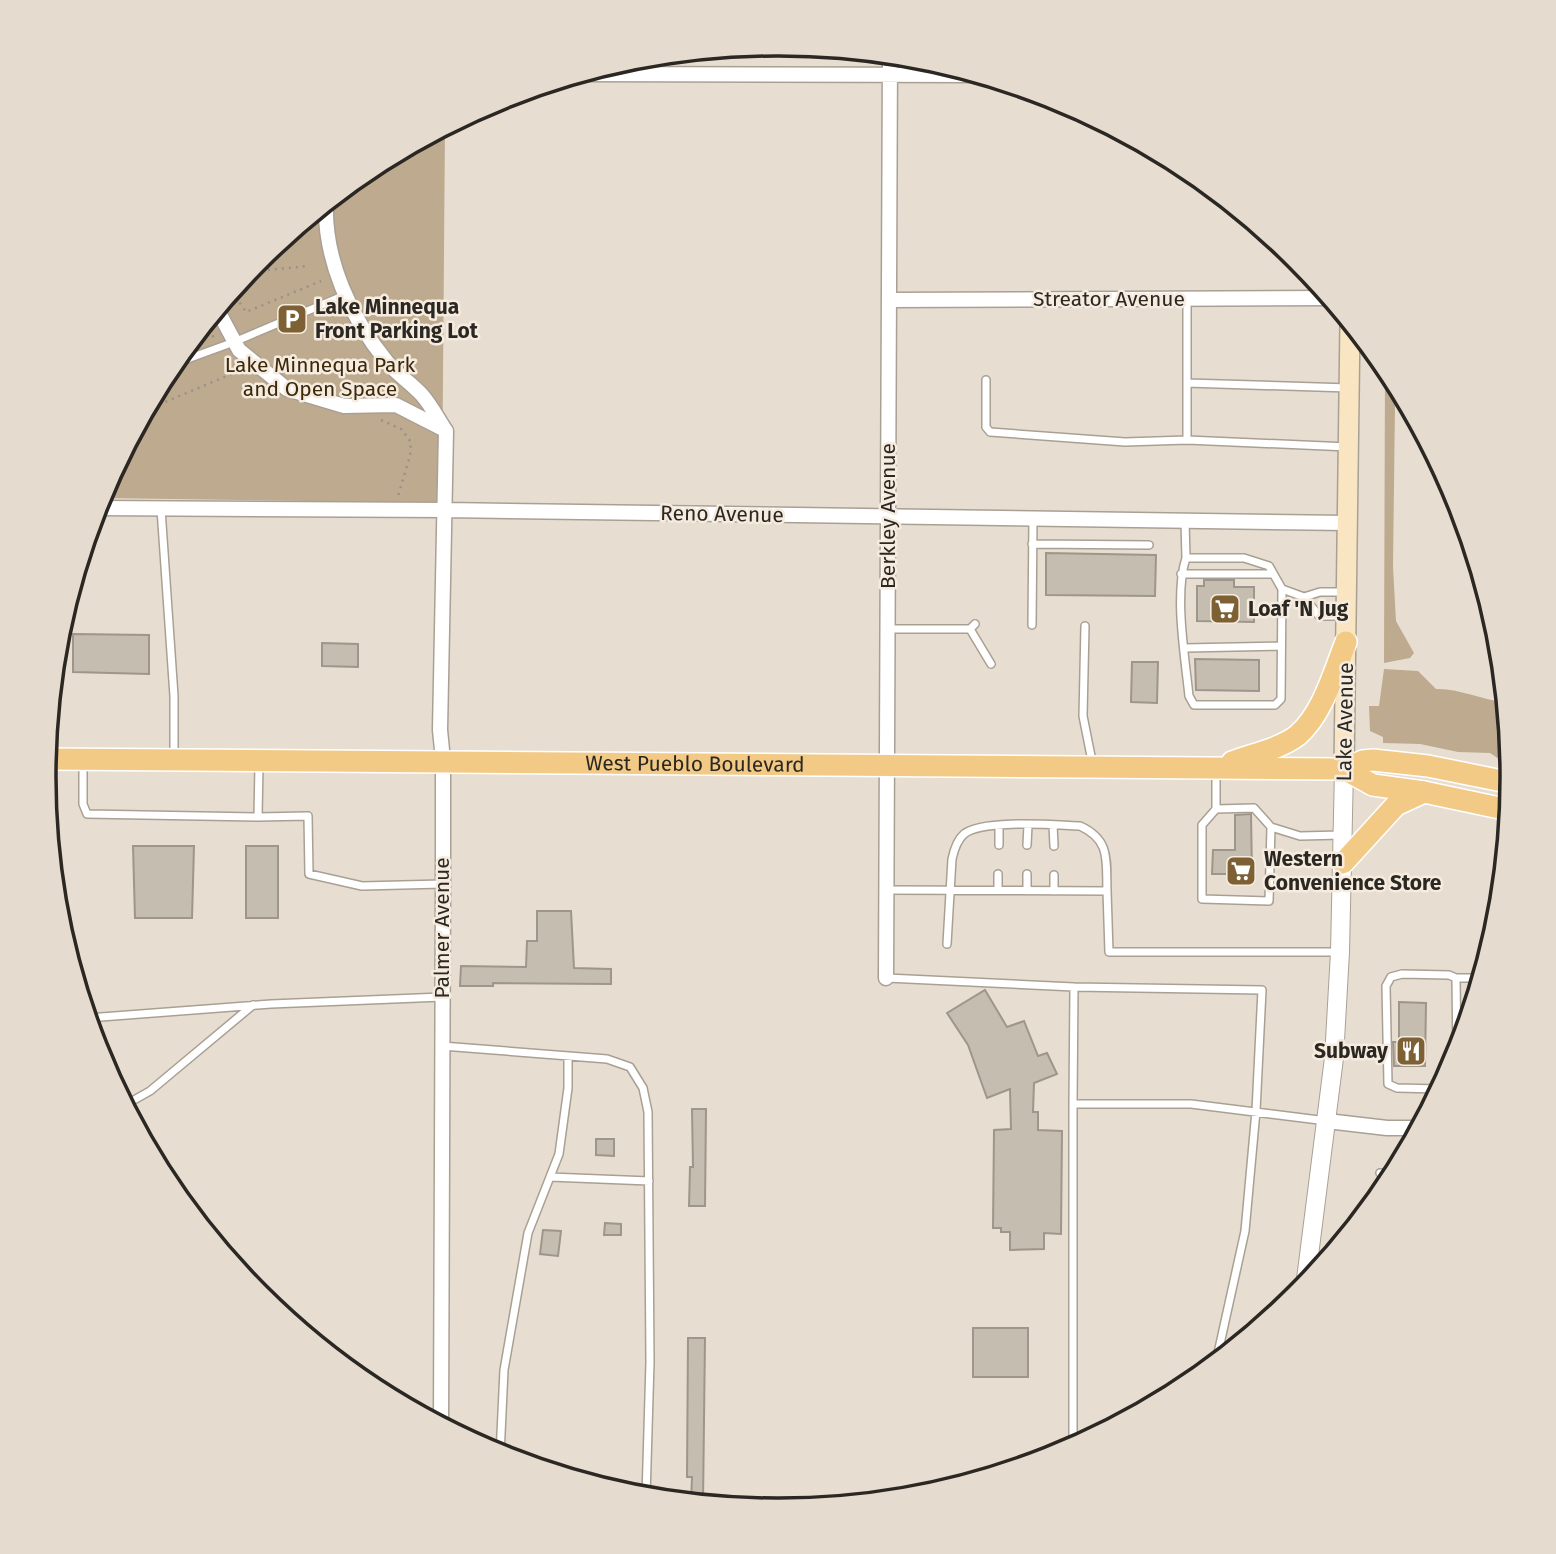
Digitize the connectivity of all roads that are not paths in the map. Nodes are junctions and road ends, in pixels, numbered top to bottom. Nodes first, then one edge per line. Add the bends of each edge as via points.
1 (890, 65) edge
2 (619, 74) edge
3 (890, 74) junction
4 (939, 75) edge
5 (327, 214) edge
6 (345, 295) junction
7 (1187, 298) junction
8 (1317, 298) edge
9 (889, 300) junction
10 (222, 318) edge
11 (1350, 337) edge
12 (234, 342) junction
13 (191, 358) edge
14 (986, 380) dead end
15 (1187, 383) junction
16 (1349, 388) junction
17 (446, 431) junction
18 (1187, 440) junction
19 (1348, 447) junction
20 (108, 509) edge
21 (161, 509) junction
22 (446, 510) junction
23 (888, 516) junction
24 (1033, 518) junction
25 (1185, 520) junction
26 (1347, 523) junction
27 (1032, 544) junction
28 (1149, 545) dead end
29 (1186, 558) junction
30 (1181, 574) junction
31 (1273, 574) junction
32 (1282, 589) junction
33 (1347, 592) junction
34 (1304, 597) junction
35 (1346, 616) junction
36 (1032, 625) dead end
37 (1085, 626) dead end
38 (887, 629) junction
39 (1346, 642) junction
40 (1281, 646) junction
41 (1185, 648) junction
42 (991, 664) dead end
43 (57, 759) edge
44 (83, 759) junction
45 (174, 760) junction
46 (259, 760) junction
47 (443, 760) junction
48 (887, 765) junction
49 (1093, 766) junction
50 (1216, 767) junction
51 (1344, 769) junction
52 (1500, 781) edge
53 (1424, 792) junction
54 (1499, 808) edge
55 (1216, 809) junction
56 (258, 817) junction
57 (999, 825) junction
58 (1028, 825) junction
59 (1053, 825) junction
60 (1271, 827) junction
61 (1343, 835) junction
62 (999, 845) dead end
63 (1027, 845) dead end
64 (1054, 846) dead end
65 (1343, 863) junction
66 (998, 874) dead end
67 (1027, 874) dead end
68 (1054, 876) dead end
69 (443, 884) junction
70 (886, 890) junction
71 (948, 890) junction
72 (998, 890) junction
73 (1027, 891) junction
74 (1054, 891) junction
75 (1107, 891) junction
76 (947, 944) dead end
77 (1340, 952) junction
78 (886, 978) joint
79 (1456, 978) junction
80 (1471, 978) edge
81 (1073, 987) junction
82 (442, 997) junction
83 (253, 1005) junction
84 (97, 1017) edge
85 (1457, 1023) edge
86 (442, 1046) junction
87 (568, 1056) junction
88 (1429, 1089) edge
89 (133, 1101) edge
90 (1073, 1104) junction
91 (1256, 1111) junction
92 (1327, 1121) junction
93 (1408, 1128) edge
94 (550, 1177) junction
95 (649, 1181) junction
96 (1308, 1267) edge
97 (1219, 1348) edge
98 (441, 1415) edge
99 (1073, 1435) edge
100 (501, 1443) edge
101 (646, 1486) edge

1 - 3 street, Berkley Avenue
2 - 3 street
3 - 4 street
3 - 9 street, Berkley Avenue
5 - 6 street via 331,254
6 - 12 lane
6 - 17 street via 388,364 424,397
7 - 8 street, Streator Avenue
7 - 9 street, Streator Avenue
7 - 15 lane
9 - 23 street, Berkley Avenue
10 - 12 street
11 - 16 main road, Lake Avenue
12 - 13 lane
12 - 17 street via 287,389 344,406 396,405
14 - 18 lane via 986,427 990,432 1125,443
15 - 16 lane
15 - 18 lane
16 - 19 main road, Lake Avenue
17 - 22 street, Palmer Avenue
18 - 19 lane
19 - 26 main road, Lake Avenue
20 - 21 street, Reno Avenue
21 - 22 street, Reno Avenue
21 - 45 lane
22 - 23 street, Reno Avenue
22 - 47 street, Palmer Avenue
23 - 24 street, Reno Avenue
23 - 38 street, Berkley Avenue
24 - 25 street, Reno Avenue
24 - 27 lane
25 - 26 street, Reno Avenue
25 - 29 lane
26 - 33 main road, Lake Avenue
27 - 28 lane
27 - 36 lane
29 - 30 lane
29 - 31 lane via 1244,558 1269,566
30 - 31 lane
30 - 41 lane
31 - 32 lane
32 - 34 lane
32 - 40 lane
33 - 34 lane
33 - 35 main road, Lake Avenue
34 - 35 lane via 1319,616
35 - 39 main road, Lake Avenue
37 - 49 lane via 1083,716
38 - 42 lane via 973,626
38 - 48 street, Berkley Avenue
39 - 50 main road via 1318,706 1299,734 1279,746
39 - 51 main road, Lake Avenue
40 - 41 lane
40 - 41 lane via 1281,699 1275,705 1194,705 1189,696
43 - 44 main road, West Pueblo Boulevard
44 - 45 main road, West Pueblo Boulevard
44 - 56 lane via 87,814
45 - 46 main road, West Pueblo Boulevard
46 - 47 main road, West Pueblo Boulevard
46 - 56 lane
47 - 48 main road, West Pueblo Boulevard
47 - 69 street, Palmer Avenue
48 - 49 main road, West Pueblo Boulevard
48 - 70 street, Berkley Avenue
49 - 50 main road, West Pueblo Boulevard
50 - 51 main road, West Pueblo Boulevard
50 - 55 lane
51 - 52 main road, West Pueblo Boulevard via 1373,760
51 - 53 main road, West Pueblo Boulevard via 1373,785
51 - 61 street, Lake Avenue
53 - 54 main road, West Pueblo Boulevard
53 - 65 main road via 1396,806
55 - 60 lane via 1254,808
55 - 60 lane via 1202,825 1202,900 1269,901
56 - 69 lane via 308,816 309,874 362,886
57 - 58 lane
57 - 62 lane
57 - 71 lane via 973,828 963,835 952,859
58 - 59 lane
58 - 63 lane
59 - 64 lane
59 - 75 lane via 1080,826 1100,840 1105,850
60 - 61 lane via 1300,836
61 - 65 street, Lake Avenue
65 - 77 street, Lake Avenue
66 - 72 lane
67 - 73 lane
68 - 74 lane
69 - 82 street, Palmer Avenue
70 - 71 lane
70 - 78 street, Berkley Avenue
71 - 72 lane
71 - 76 lane
72 - 73 lane
73 - 74 lane
74 - 75 lane
75 - 77 lane via 1108,952
77 - 92 street, Lake Avenue
78 - 81 lane
79 - 80 lane
79 - 85 lane
79 - 88 lane via 1402,974 1391,977 1386,986 1388,1084
81 - 90 lane
81 - 91 lane via 1262,990
82 - 83 lane
82 - 86 street, Palmer Avenue
83 - 84 lane
83 - 89 lane
86 - 87 lane
86 - 98 street, Palmer Avenue
87 - 94 lane via 561,1141
87 - 95 lane via 607,1059 630,1067 643,1087
90 - 91 lane via 1191,1104
90 - 99 lane
91 - 92 lane
91 - 97 lane via 1245,1231
92 - 93 street
92 - 96 street, Lake Avenue
94 - 95 lane
94 - 100 lane via 528,1233 504,1370
95 - 101 lane

